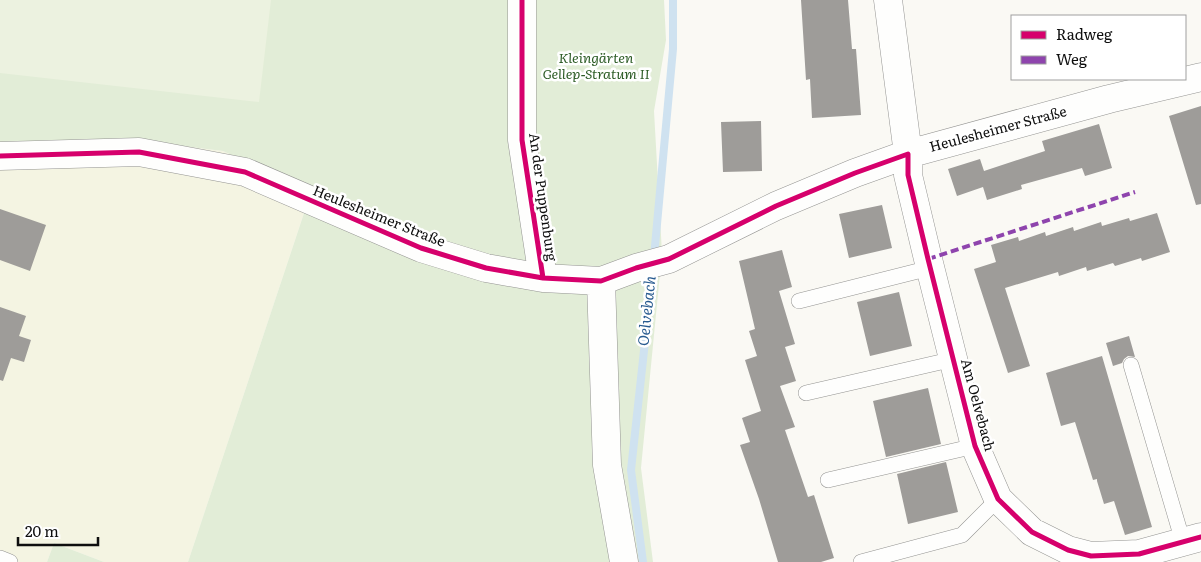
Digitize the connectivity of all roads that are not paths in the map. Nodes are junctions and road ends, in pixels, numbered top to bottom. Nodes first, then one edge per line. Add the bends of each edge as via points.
1 (522, 0) edge
2 (888, 0) edge
3 (1201, 77) edge
4 (908, 154) junction
5 (0, 156) edge
6 (930, 268) junction
7 (543, 278) junction
8 (601, 281) junction
9 (799, 301) dead end
10 (954, 359) junction
11 (1131, 365) dead end
12 (806, 393) dead end
13 (975, 446) junction
14 (828, 480) dead end
15 (998, 499) junction
16 (1192, 539) edge
17 (1066, 556) edge
18 (0, 558) edge
19 (10, 562) edge
20 (624, 562) edge
21 (861, 562) edge

1 - 7 street, An der Puppenburg via 522,140
2 - 4 street, Am Oelvebach
3 - 4 street, Heulesheimer Straße
4 - 6 street, Am Oelvebach via 908,174
4 - 8 street, Heulesheimer Straße via 776,206 669,259
5 - 7 street, Heulesheimer Straße via 139,152 245,172 421,248 486,268
6 - 9 lane
6 - 10 street, Am Oelvebach
7 - 8 street, Heulesheimer Straße
8 - 20 street via 607,465
10 - 12 lane, Am Oelvebach
10 - 13 street, Am Oelvebach
11 - 16 lane, Am Oelvebach
13 - 14 lane, Am Oelvebach
13 - 15 street, Am Oelvebach
15 - 17 street, Am Oelvebach via 1032,532
15 - 21 lane via 962,535
16 - 17 street, Am Oelvebach via 1139,554
18 - 19 lane

